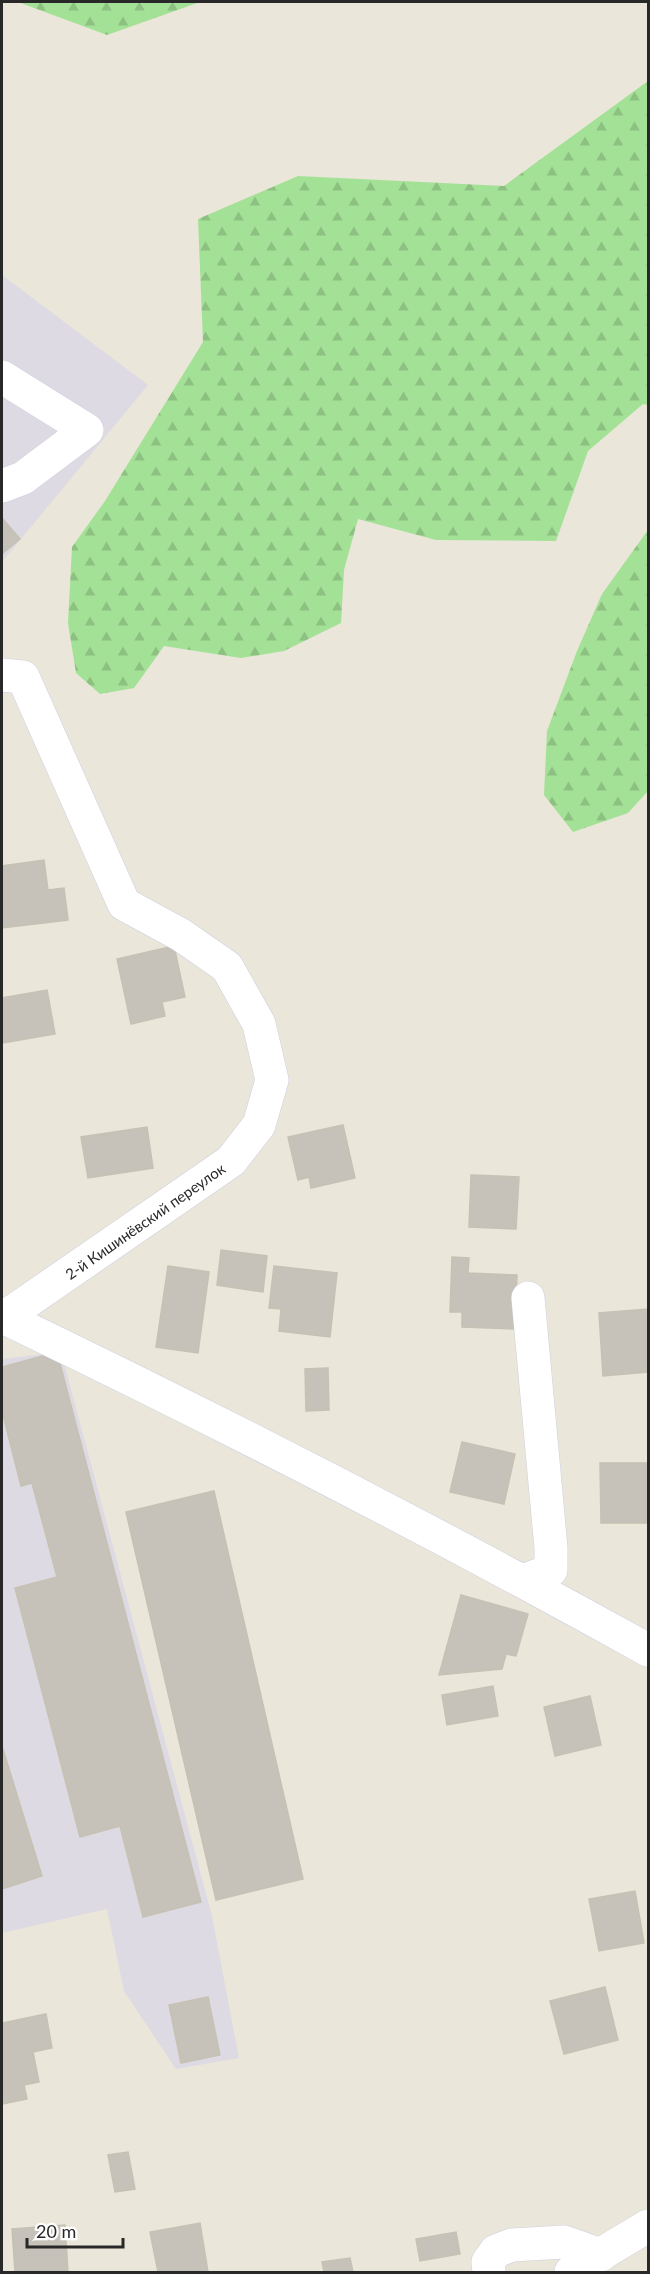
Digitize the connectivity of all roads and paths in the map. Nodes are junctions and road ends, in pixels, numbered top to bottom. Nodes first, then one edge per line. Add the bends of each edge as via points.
1 (2, 377) edge
2 (2, 486) edge
3 (2, 675) edge
4 (528, 1298) dead end
5 (3, 1319) edge
6 (523, 1581) junction
7 (648, 1650) edge
8 (648, 2226) edge
9 (601, 2255) junction
10 (489, 2272) edge
11 (571, 2272) edge

1 - 2 street via 87,430 23,478
3 - 5 street, 2-й Кишинёвский переулок via 23,677 124,904 181,935 227,967 260,1024 272,1080 259,1125 231,1161
4 - 6 street via 551,1570
5 - 6 street via 224,1424
6 - 7 street
8 - 9 street
9 - 10 street via 564,2242 512,2245 496,2251 488,2262
9 - 11 street

